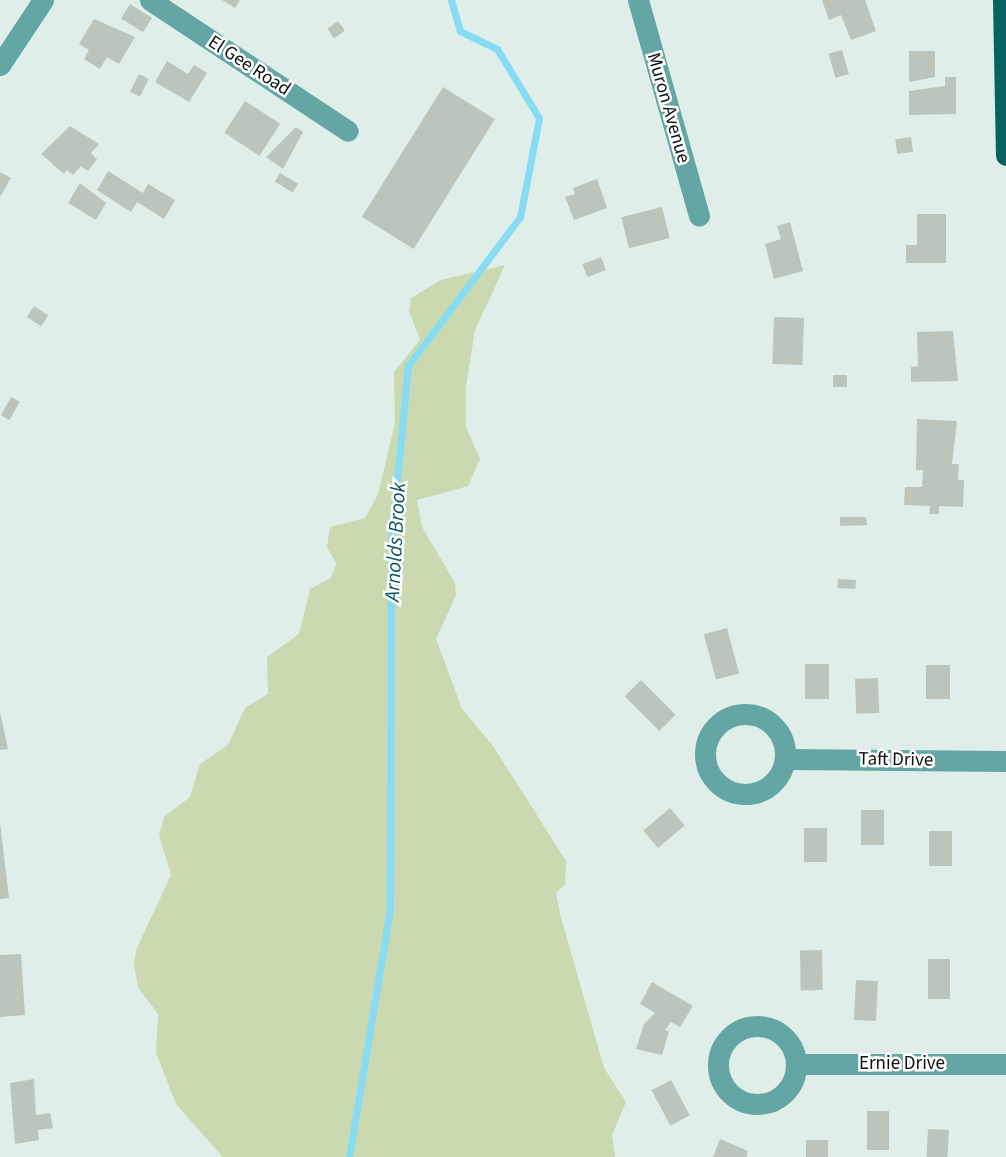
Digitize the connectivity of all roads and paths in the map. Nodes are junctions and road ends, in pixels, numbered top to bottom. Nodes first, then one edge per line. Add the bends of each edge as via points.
1 (43, 0) edge
2 (150, 0) edge
3 (638, 0) edge
4 (1003, 0) edge
5 (0, 65) edge
6 (348, 131) dead end
7 (1006, 155) edge
8 (699, 216) dead end
9 (787, 759) dead end
10 (1006, 761) edge
11 (798, 1064) dead end
12 (1006, 1064) edge

1 - 5 street
2 - 6 street, El Gee Road
3 - 8 street, Muron Avenue
4 - 7 main road
9 - 10 street, Taft Drive
11 - 12 street, Ernie Drive

